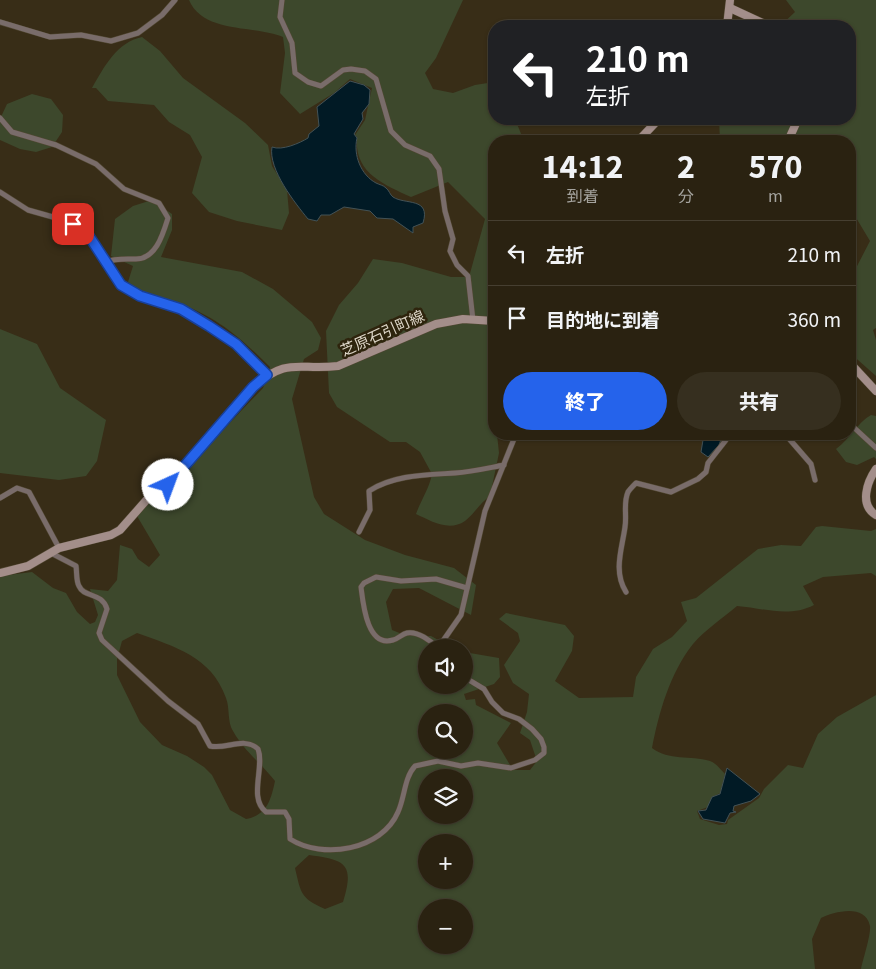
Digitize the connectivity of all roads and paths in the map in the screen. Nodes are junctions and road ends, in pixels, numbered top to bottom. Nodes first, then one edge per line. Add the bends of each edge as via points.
1 (176, 0) edge
2 (282, 0) edge
3 (730, 4) edge
4 (728, 20) edge
5 (758, 20) edge
6 (0, 22) edge
7 (0, 118) edge
8 (653, 125) edge
9 (644, 135) edge
10 (0, 192) edge
11 (104, 262) junction
12 (473, 320) junction
13 (488, 321) edge
14 (856, 370) edge
15 (267, 375) junction
16 (876, 391) edge
17 (856, 430) edge
18 (514, 440) edge
19 (726, 440) edge
20 (790, 440) edge
21 (876, 448) edge
22 (504, 465) junction
23 (876, 469) edge
24 (815, 480) dead end
25 (0, 498) edge
26 (876, 516) edge
27 (359, 532) dead end
28 (59, 548) junction
29 (51, 553) junction
30 (0, 573) edge
31 (468, 588) junction
32 (626, 592) dead end
33 (425, 639) edge
34 (444, 639) edge
35 (473, 682) edge

1 - 6 street via 138,33 111,41 81,35 50,37
2 - 12 street via 280,18 292,43 298,77 321,86 343,70 356,69 371,74 379,87 391,131 405,145 427,153 436,161 453,240 450,251 468,276
3 - 4 main road
3 - 5 main road
7 - 11 street via 12,132 56,145 96,164 124,189 154,200 163,207 168,218 153,252 146,258 116,258
8 - 9 main road
10 - 11 street via 28,210 60,219 82,230
11 - 15 street via 121,285 140,296 181,309 209,326 236,344
12 - 13 main road, 芝原石引町線
12 - 15 main road, 芝原石引町線 via 436,324 338,366 323,368 297,364 284,366
14 - 16 main road
15 - 28 main road, 芝原石引町線 via 168,485 150,496 120,530
17 - 21 street
18 - 22 street
19 - 32 street via 698,479 672,492 636,484 628,492 619,563
20 - 24 street via 811,464
22 - 27 street via 385,482 369,491 370,510
22 - 31 street via 485,511
23 - 26 main road via 866,492 867,502
25 - 28 street via 17,488 29,492
28 - 29 main road, 芝原石引町線
29 - 30 main road, 芝原石引町線 via 28,566
29 - 35 street via 76,566 81,590 103,600 107,609 99,633 102,640 198,724 210,746 216,748 245,743 258,749 261,759 259,802 266,812 284,812 290,819 290,839 309,847 340,849 369,842 389,828 415,766 438,761 461,766 478,763 511,768 540,758 544,747 532,729 503,713 484,688
31 - 33 street via 436,579 401,582 376,577 364,583 360,588 367,624 374,633 392,641 405,634
31 - 34 street via 461,615

